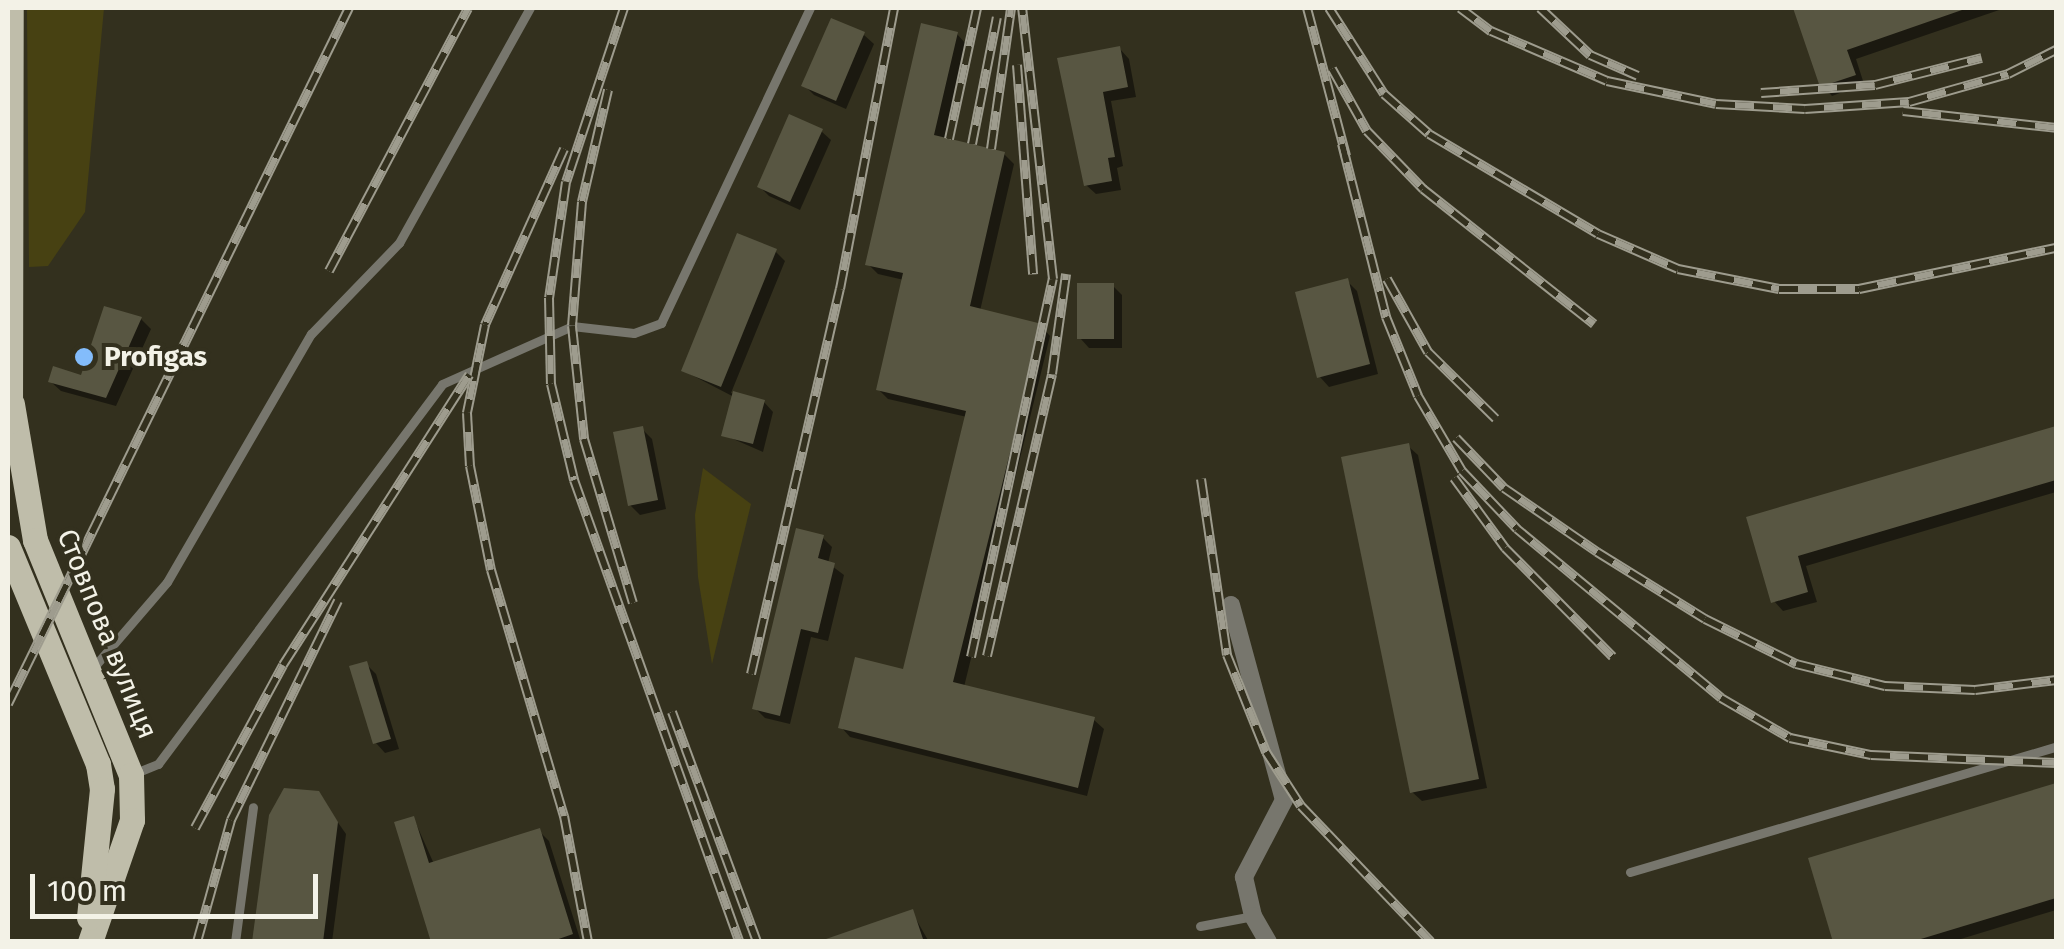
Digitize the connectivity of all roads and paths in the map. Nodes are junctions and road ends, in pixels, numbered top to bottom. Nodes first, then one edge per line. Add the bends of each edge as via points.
1 (11, 8) edge
2 (530, 8) edge
3 (810, 8) edge
4 (9, 152) edge
5 (10, 361) edge
6 (12, 404) junction
7 (8, 456) edge
8 (8, 547) edge
9 (1231, 605) dead end
10 (89, 674) junction
11 (2056, 747) edge
12 (131, 775) junction
13 (254, 807) dead end
14 (1630, 872) dead end
15 (1253, 916) junction
16 (1200, 926) dead end
17 (88, 942) edge
18 (235, 942) edge
19 (1268, 942) edge

1 - 4 main road
2 - 10 lane via 399,244 312,334 167,582
3 - 12 lane via 661,323 634,334 572,326 442,384 158,764
4 - 5 main road
5 - 6 main road
6 - 7 main road
6 - 10 main road, Стовпова вулиця via 24,505
8 - 17 main road, Стовпова вулиця via 90,738 102,788
9 - 15 street via 1284,800 1244,877
10 - 12 main road, Стовпова вулиця
11 - 14 lane
12 - 17 main road, Стовпова вулиця via 132,820
13 - 18 lane
15 - 16 lane
15 - 19 street

